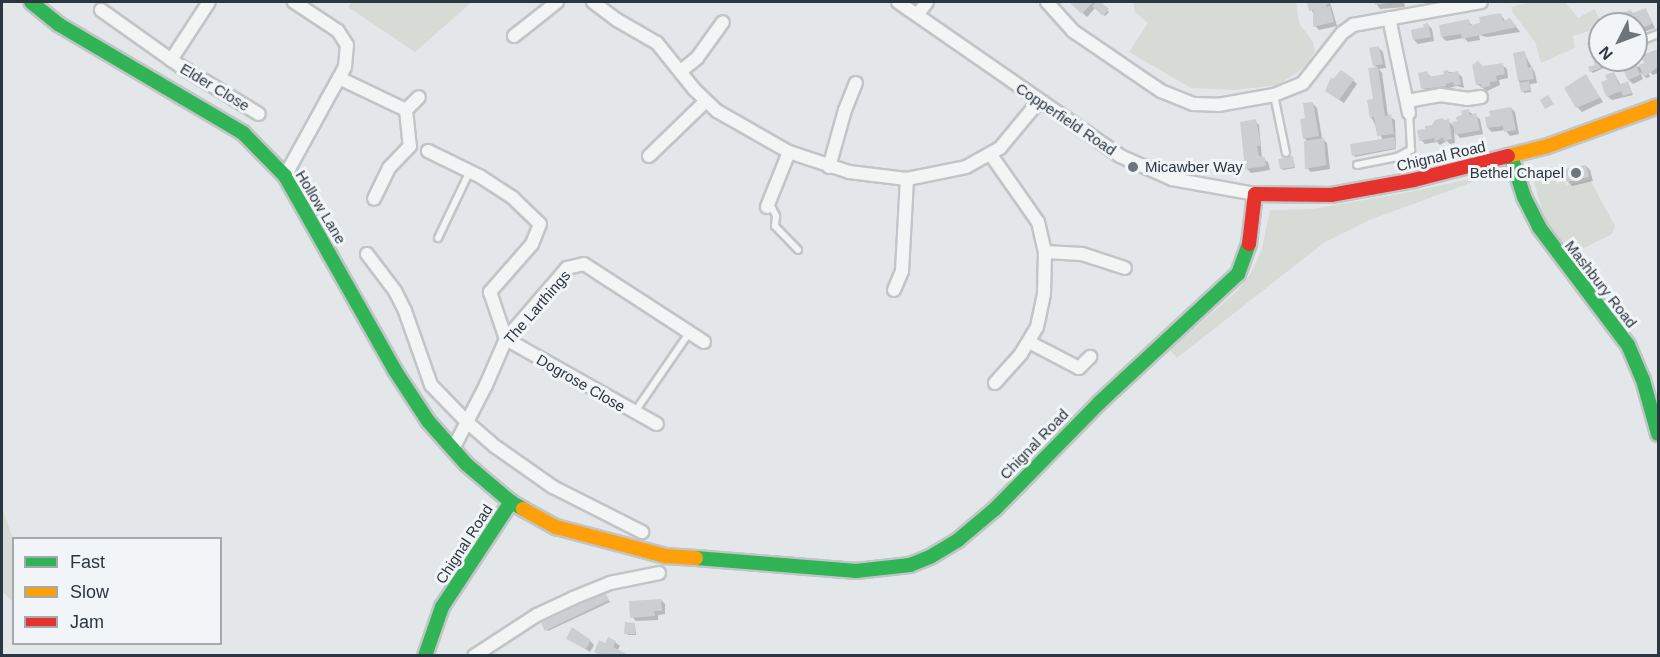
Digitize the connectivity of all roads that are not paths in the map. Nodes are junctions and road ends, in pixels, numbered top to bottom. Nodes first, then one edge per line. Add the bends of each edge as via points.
1 (32, 2) edge
2 (209, 2) edge
3 (294, 2) edge
4 (557, 2) edge
5 (594, 2) edge
6 (898, 2) edge
7 (927, 2) edge
8 (1047, 2) edge
9 (1481, 2) edge
10 (101, 10) dead end
11 (917, 15) junction
12 (1389, 18) junction
13 (723, 22) dead end
14 (514, 36) dead end
15 (171, 60) junction
16 (681, 71) junction
17 (339, 78) junction
18 (856, 83) dead end
19 (1274, 95) junction
20 (419, 97) dead end
21 (1481, 97) dead end
22 (706, 101) junction
23 (1039, 101) junction
24 (1659, 106) edge
25 (1408, 107) junction
26 (405, 110) junction
27 (259, 114) dead end
28 (428, 151) dead end
29 (789, 152) junction
30 (1286, 153) dead end
31 (992, 155) junction
32 (649, 156) dead end
33 (1511, 156) junction
34 (1357, 165) dead end
35 (829, 167) junction
36 (469, 173) junction
37 (285, 176) junction
38 (907, 179) junction
39 (1255, 194) junction
40 (374, 199) dead end
41 (768, 204) joint
42 (438, 238) dead end
43 (798, 250) dead end
44 (1045, 252) junction
45 (367, 254) dead end
46 (1125, 268) dead end
47 (894, 290) dead end
48 (689, 332) junction
49 (506, 339) junction
50 (704, 342) dead end
51 (1029, 342) junction
52 (1090, 357) dead end
53 (995, 383) dead end
54 (633, 413) junction
55 (467, 422) junction
56 (657, 424) dead end
57 (1659, 434) edge
58 (453, 448) junction
59 (511, 502) junction
60 (642, 532) dead end
61 (659, 573) dead end
62 (425, 656) edge
63 (474, 656) edge

1 - 37 street, Hollow Lane via 58,24 243,134
2 - 15 street, Elder Close
3 - 17 street via 338,31 347,45 345,67
4 - 14 street
5 - 16 street via 657,43
6 - 11 street, Copperfield Road
7 - 11 street
8 - 19 street via 1073,31 1161,91 1194,104
9 - 12 street
10 - 15 street, Elder Close
11 - 23 street, Copperfield Road
12 - 19 street via 1353,25 1342,33 1303,83
12 - 25 street
13 - 16 street via 697,58
15 - 27 street, Elder Close
16 - 22 street
17 - 26 street
17 - 37 street
18 - 35 street
19 - 30 lane
20 - 26 street
21 - 25 street via 1440,95
22 - 29 street
22 - 32 street
23 - 31 street via 1014,135
23 - 39 street, Copperfield Road via 1120,156 1172,179
24 - 33 street, Chignal Road via 1584,135
25 - 34 lane via 1411,150
26 - 40 street via 410,146 389,168
28 - 36 street
29 - 35 street
29 - 41 street
31 - 38 street via 954,171
31 - 44 street via 1038,222
33 - 39 street, Chignal Road via 1331,195
33 - 57 street, Mashbury Road via 1539,227 1628,345
35 - 38 street
36 - 42 lane
36 - 49 street via 513,198 540,224 532,244 490,292
37 - 58 street, Hollow Lane via 394,369 428,421
38 - 47 street via 902,271
39 - 59 street, Chignal Road via 1247,253 1228,286 1099,403 977,525 930,557 910,565 856,571 666,556 556,527
41 - 43 lane via 776,216 775,226
44 - 46 street via 1082,254
44 - 51 street via 1044,294 1037,327
45 - 55 street via 405,311 431,385
48 - 49 street, The Larthings via 584,264 567,268
48 - 50 street, The Larthings
48 - 54 lane
49 - 54 street, Dogrose Close
49 - 55 street, The Larthings
51 - 52 street via 1079,368
51 - 53 street
54 - 56 street, Dogrose Close
55 - 58 street, The Larthings
55 - 60 street via 553,487
58 - 59 street, Hollow Lane
59 - 62 street, Chignal Road via 442,607
61 - 63 street via 610,583 578,596 537,615

